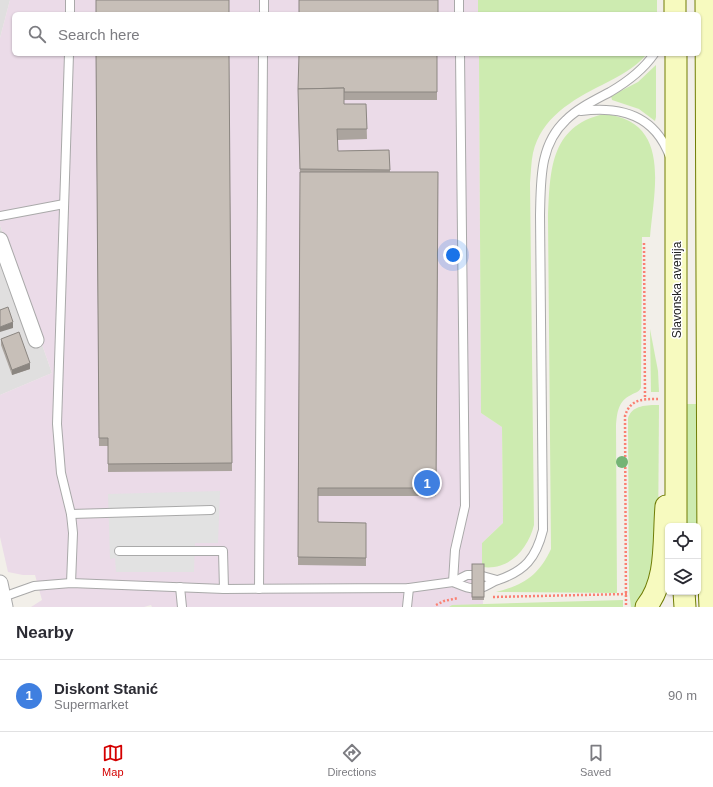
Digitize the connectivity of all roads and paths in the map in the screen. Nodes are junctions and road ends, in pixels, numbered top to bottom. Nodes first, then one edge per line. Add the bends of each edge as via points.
1 (70, 0) edge
2 (264, 0) edge
3 (459, 0) edge
4 (675, 0) edge
5 (706, 0) edge
6 (70, 12) edge
7 (264, 12) edge
8 (459, 12) edge
9 (675, 12) edge
10 (68, 56) edge
11 (263, 56) edge
12 (460, 56) edge
13 (653, 56) edge
14 (676, 56) edge
15 (576, 112) junction
16 (677, 178) junction
17 (64, 204) junction
18 (0, 216) edge
19 (0, 240) edge
20 (644, 243) dead end
21 (36, 340) dead end
22 (645, 399) junction
23 (659, 399) dead end
24 (677, 448) junction
25 (211, 510) dead end
26 (71, 514) junction
27 (676, 523) edge
28 (119, 551) dead end
29 (708, 563) junction
30 (496, 580) junction
31 (453, 582) junction
32 (72, 583) junction
33 (713, 583) edge
34 (180, 587) junction
35 (408, 588) junction
36 (224, 589) junction
37 (259, 589) junction
38 (627, 594) junction
39 (674, 595) edge
40 (684, 595) edge
41 (3, 596) edge
42 (488, 597) dead end
43 (461, 598) dead end
44 (436, 605) dead end
45 (182, 607) edge
46 (406, 607) edge
47 (626, 607) edge
48 (646, 607) edge
49 (674, 607) edge
50 (685, 607) edge
51 (710, 607) edge

1 - 6 lane
2 - 7 lane
3 - 8 lane
4 - 9 main road
5 - 29 main road
10 - 17 lane
11 - 37 lane
12 - 31 lane via 466,506 455,550
13 - 15 lane via 634,76
14 - 16 main road, Slavonska avenija
15 - 16 lane via 619,110 635,116 648,125 660,139
15 - 30 lane via 554,134 547,149 540,186 543,530 539,545 530,561 509,577
16 - 24 main road, Slavonska avenija
17 - 18 lane
17 - 26 lane via 57,424 61,473
19 - 21 street
20 - 22 path
22 - 23 path
22 - 38 path via 635,401 627,408 625,416
24 - 27 main road, Slavonska avenija
24 - 48 main road via 666,501 663,561 659,584
25 - 26 lane
26 - 32 lane
28 - 36 lane via 223,551
29 - 33 main road
29 - 51 main road
30 - 31 lane via 479,575 467,575
30 - 31 lane via 479,588
31 - 35 lane
32 - 34 lane
32 - 41 lane via 34,586
34 - 36 lane
34 - 45 lane
35 - 37 lane
35 - 46 lane
36 - 37 lane
38 - 42 path
38 - 47 path
39 - 49 main road
40 - 50 main road
43 - 44 path

